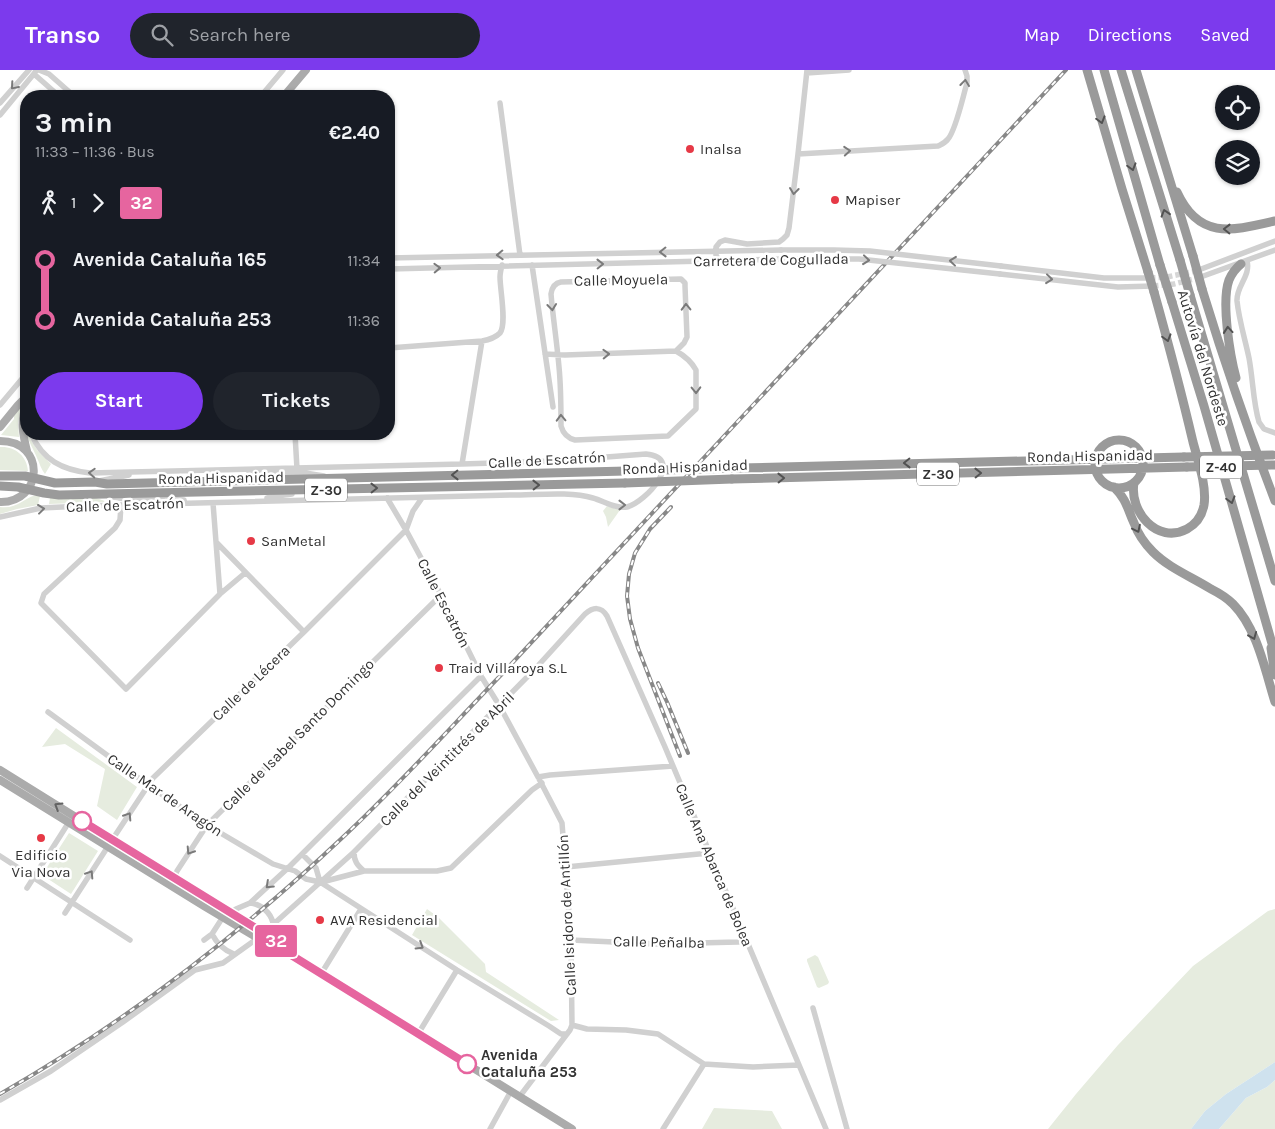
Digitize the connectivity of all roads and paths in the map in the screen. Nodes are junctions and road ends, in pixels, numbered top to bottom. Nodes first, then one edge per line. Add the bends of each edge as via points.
1 (283, 70) edge
2 (306, 70) edge
3 (849, 70) edge
4 (964, 70) edge
5 (1104, 70) edge
6 (1120, 70) edge
7 (1136, 70) edge
8 (33, 71) edge
9 (48, 72) edge
10 (807, 72) edge
11 (1087, 72) edge
12 (53, 90) edge
13 (68, 90) edge
14 (266, 90) edge
15 (289, 90) edge
16 (0, 103) edge
17 (500, 103) dead end
18 (0, 115) edge
19 (1161, 149) junction
20 (798, 154) junction
21 (1275, 221) edge
22 (1275, 241) edge
23 (715, 250) junction
24 (1275, 250) edge
25 (520, 254) junction
26 (395, 258) edge
27 (719, 261) junction
28 (1244, 262) junction
29 (502, 265) junction
30 (532, 265) junction
31 (395, 269) edge
32 (1196, 271) tunnel mouth
33 (1149, 275) junction
34 (1198, 278) tunnel mouth
35 (1153, 289) junction
36 (482, 341) junction
37 (395, 348) edge
38 (676, 351) junction
39 (545, 354) junction
40 (558, 354) junction
41 (20, 381) edge
42 (20, 403) edge
43 (0, 405) edge
44 (553, 407) dead end
45 (0, 427) edge
46 (1248, 429) junction
47 (1275, 433) edge
48 (25, 440) edge
49 (34, 440) edge
50 (295, 440) edge
51 (0, 441) edge
52 (27, 451) junction
53 (1274, 455) edge
54 (1143, 458) junction
55 (1096, 459) junction
56 (462, 464) junction
57 (1275, 465) edge
58 (1143, 468) junction
59 (297, 469) junction
60 (238, 470) junction
61 (1096, 470) junction
62 (138, 472) junction
63 (0, 476) edge
64 (33, 478) junction
65 (333, 478) junction
66 (95, 482) junction
67 (1134, 483) junction
68 (0, 486) edge
69 (1114, 487) junction
70 (28, 488) junction
71 (346, 489) junction
72 (96, 495) junction
73 (387, 498) junction
74 (422, 498) junction
75 (250, 501) junction
76 (1275, 501) edge
77 (0, 502) edge
78 (198, 502) junction
79 (213, 503) junction
80 (121, 505) junction
81 (0, 517) edge
82 (406, 530) junction
83 (217, 543) junction
84 (245, 573) junction
85 (1275, 580) edge
86 (220, 594) junction
87 (441, 595) junction
88 (596, 608) joint
89 (304, 632) junction
90 (1269, 633) junction
91 (1275, 654) edge
92 (1275, 675) edge
93 (481, 676) junction
94 (1275, 702) edge
95 (500, 705) junction
96 (48, 712) dead end
97 (673, 766) junction
98 (0, 770) edge
99 (538, 776) junction
100 (0, 780) edge
101 (542, 783) junction
102 (148, 785) junction
103 (69, 822) junction
104 (207, 825) junction
105 (110, 843) junction
106 (354, 852) junction
107 (709, 853) junction
108 (302, 854) junction
109 (0, 856) edge
110 (566, 867) junction
111 (288, 868) junction
112 (364, 870) junction
113 (34, 877) junction
114 (174, 878) junction
115 (320, 882) junction
116 (27, 888) dead end
117 (175, 888) junction
118 (72, 902) junction
119 (250, 903) junction
120 (361, 909) junction
121 (65, 913) dead end
122 (227, 915) junction
123 (273, 923) junction
124 (212, 934) junction
125 (260, 936) junction
126 (130, 940) dead end
127 (204, 940) dead end
128 (571, 940) junction
129 (746, 941) junction
130 (234, 954) junction
131 (457, 970) junction
132 (321, 974) junction
133 (813, 1008) dead end
134 (572, 1025) junction
135 (418, 1034) junction
136 (564, 1035) junction
137 (704, 1064) junction
138 (799, 1065) junction
139 (511, 1091) junction
140 (520, 1096) junction
141 (0, 1100) edge
142 (490, 1129) edge
143 (572, 1129) edge
144 (663, 1129) edge
145 (826, 1129) edge
146 (847, 1129) edge

1 - 14 street
2 - 15 main road
3 - 10 street
20 -> 4 street via 938,146 944,143 953,130 967,83
5 -> 90 highway, Autovía del Nordeste / Z-40, bridge
85 -> 6 highway, Autovía del Nordeste / Z-40, bridge
7 - 19 highway
8 - 9 street
8 - 12 street
8 -> 16 street
8 - 18 street
9 - 13 street
10 - 20 street
11 -> 33 highway
17 - 25 street
21 -> 19 highway via 1232,229 1203,224 1181,200
19 - 46 highway, bridge via 1216,336
20 -> 23 street via 787,235 774,242 747,244 726,240
22 - 32 street
23 -> 25 street, Carretera de Cogullada
23 - 27 street
33 -> 23 street, Carretera de Cogullada, bridge via 1104,278 870,251
24 - 28 street
25 -> 26 street, Carretera de Cogullada
30 -> 27 street, Carretera de Cogullada
27 -> 35 street, Carretera de Cogullada, bridge via 859,259
28 - 34 street
46 -> 28 highway via 1232,360 1226,310 1229,280
28 - 47 street via 1248,273 1238,295 1239,311 1259,422 1264,429
29 - 30 street, Carretera de Cogullada
31 -> 29 street, Carretera de Cogullada
29 - 36 street via 501,331
30 - 39 street
33 - 35 highway, bridge
35 -> 67 highway via 1200,471 1204,498 1201,515 1188,529 1167,533 1156,529 1138,510
36 - 37 street
36 - 56 street
40 -> 38 street
38 -> 40 street, Calle Moyuela via 687,337 685,286 683,280 678,279 555,284 551,294
38 -> 40 street, Calle Moyuela via 685,356 696,370 696,409 671,434 664,437 585,440 570,438 561,426
39 - 40 street
39 - 44 street
41 - 43 street
42 - 45 main road
46 - 76 highway
48 - 52 main road
62 -> 49 street, Calle de Escatrón via 90,473 65,468 44,454
50 - 59 street
51 - 52 main road via 13,442
52 - 64 main road
53 - 54 highway, Ronda Hispanidad / Z-30, bridge
54 - 55 highway, Ronda Hispanidad / Z-30
54 - 55 highway via 1135,445 1121,439 1103,446
54 - 58 highway
55 - 61 highway
55 -> 65 highway, Ronda Hispanidad / Z-30, bridge
56 - 59 street, Calle de Escatrón
74 -> 56 street, Calle de Escatrón via 569,494 625,507 643,498 659,480 663,470 659,458 646,454
57 - 58 highway, Ronda Hispanidad / Z-30, bridge
58 - 61 highway, Ronda Hispanidad / Z-30
58 - 67 highway
59 - 60 street, Calle de Escatrón
60 - 62 street, Calle de Escatrón
60 - 65 street, Ronda Hispanidad
61 - 69 highway via 1101,480
71 -> 61 highway, Ronda Hispanidad / Z-30, bridge
62 - 66 street, Calle de Escatrón
63 - 64 highway, Ronda Hispanidad / Z-30
64 - 66 highway, Ronda Hispanidad / Z-30 via 55,483
64 - 70 main road
65 - 66 highway, Ronda Hispanidad / Z-30
67 - 69 highway
68 - 70 highway, Ronda Hispanidad / Z-30
69 -> 94 highway via 1127,503 1139,535 1154,553 1176,570 1224,596 1240,612 1261,655
70 - 72 highway, Ronda Hispanidad / Z-30 via 59,495
70 - 77 main road via 17,499
71 - 72 highway, Ronda Hispanidad / Z-30
71 - 75 street, Calle de Escatrón
72 - 78 street, Ronda Hispanidad via 130,500
73 - 74 street, Calle de Escatrón
73 - 75 street, Calle de Escatrón
73 - 82 street, Calle Escatrón
74 - 82 street
75 - 79 street, Calle de Escatrón
78 - 79 street, Calle de Escatrón
78 - 80 street, Calle de Escatrón
79 - 83 street
81 -> 80 street, Calle de Escatrón via 42,508
80 - 86 street via 120,520 115,528 44,594 41,603 126,689
82 - 87 street, Calle Escatrón
82 - 89 street, Calle de Lécera
83 - 84 street
83 - 86 street
84 - 86 street
84 - 89 street
87 - 93 street, Calle Escatrón
87 - 104 street, Calle de Isabel Santo Domingo
88 - 95 street, Calle del Veintitrés de Abril via 585,614
88 - 97 street, Calle Ana Abarca de Bolea via 607,616
89 - 102 street, Calle de Lécera
90 - 91 highway, Autovía del Nordeste
90 - 92 highway, Z-40
93 - 95 street, Calle Isidoro de Antillón
93 - 108 street
95 - 99 street, Calle Isidoro de Antillón
95 - 106 street, Calle del Veintitrés de Abril
96 - 102 street, Calle Mar de Aragón
97 - 99 street
97 - 107 street, Calle Ana Abarca de Bolea
105 -> 98 main road
99 - 101 street, Calle Isidoro de Antillón
100 - 103 main road
101 - 110 street, Calle Isidoro de Antillón via 562,823
101 - 112 street via 451,868 437,871
102 - 104 street, Calle Mar de Aragón
105 -> 102 street, Calle de Lécera
103 - 105 main road
103 - 113 street
104 - 111 street, Calle Mar de Aragón via 273,864
104 -> 114 street, Calle de Isabel Santo Domingo
105 - 114 main road
105 - 117 main road
118 -> 105 street, Calle de Lécera
106 - 112 street via 357,865
106 - 115 street, Calle del Veintitrés de Abril
107 - 110 street
107 - 129 street, Calle Ana Abarca de Bolea
108 - 111 street
108 - 115 street via 316,868
109 - 113 street
110 - 128 street, Calle Isidoro de Antillón
111 - 115 street via 306,879
111 -> 119 street
112 - 115 street
113 - 116 street
113 - 118 street
114 - 117 street
114 - 122 main road
115 - 120 street
115 - 123 street, Calle del Veintitrés de Abril
117 - 122 main road
118 - 121 street, Calle de Lécera
118 - 126 street
119 - 122 street
119 - 123 street via 257,903
120 -> 131 street
120 - 132 street
122 - 124 street
122 - 125 main road
123 - 125 street, Calle del Veintitrés de Abril
124 - 127 street
124 - 130 street via 223,949
125 - 130 street, Calle del Veintitrés de Abril
125 - 132 main road via 277,942 279,948
128 - 129 street, Calle Peñalba via 656,944
128 - 134 street, Calle Isidoro de Antillón
129 - 138 street, Calle Ana Abarca de Bolea
130 - 141 street, Calle del Veintitrés de Abril via 223,963 195,970 51,1071
131 - 135 street
131 - 136 street
132 - 135 main road
133 - 146 street
134 - 136 street
134 - 137 street via 658,1034
135 - 139 main road
136 - 140 street
137 - 138 street
137 - 144 street
138 - 145 street, Calle Ana Abarca de Bolea
139 - 140 main road
139 - 142 street
140 - 143 main road

